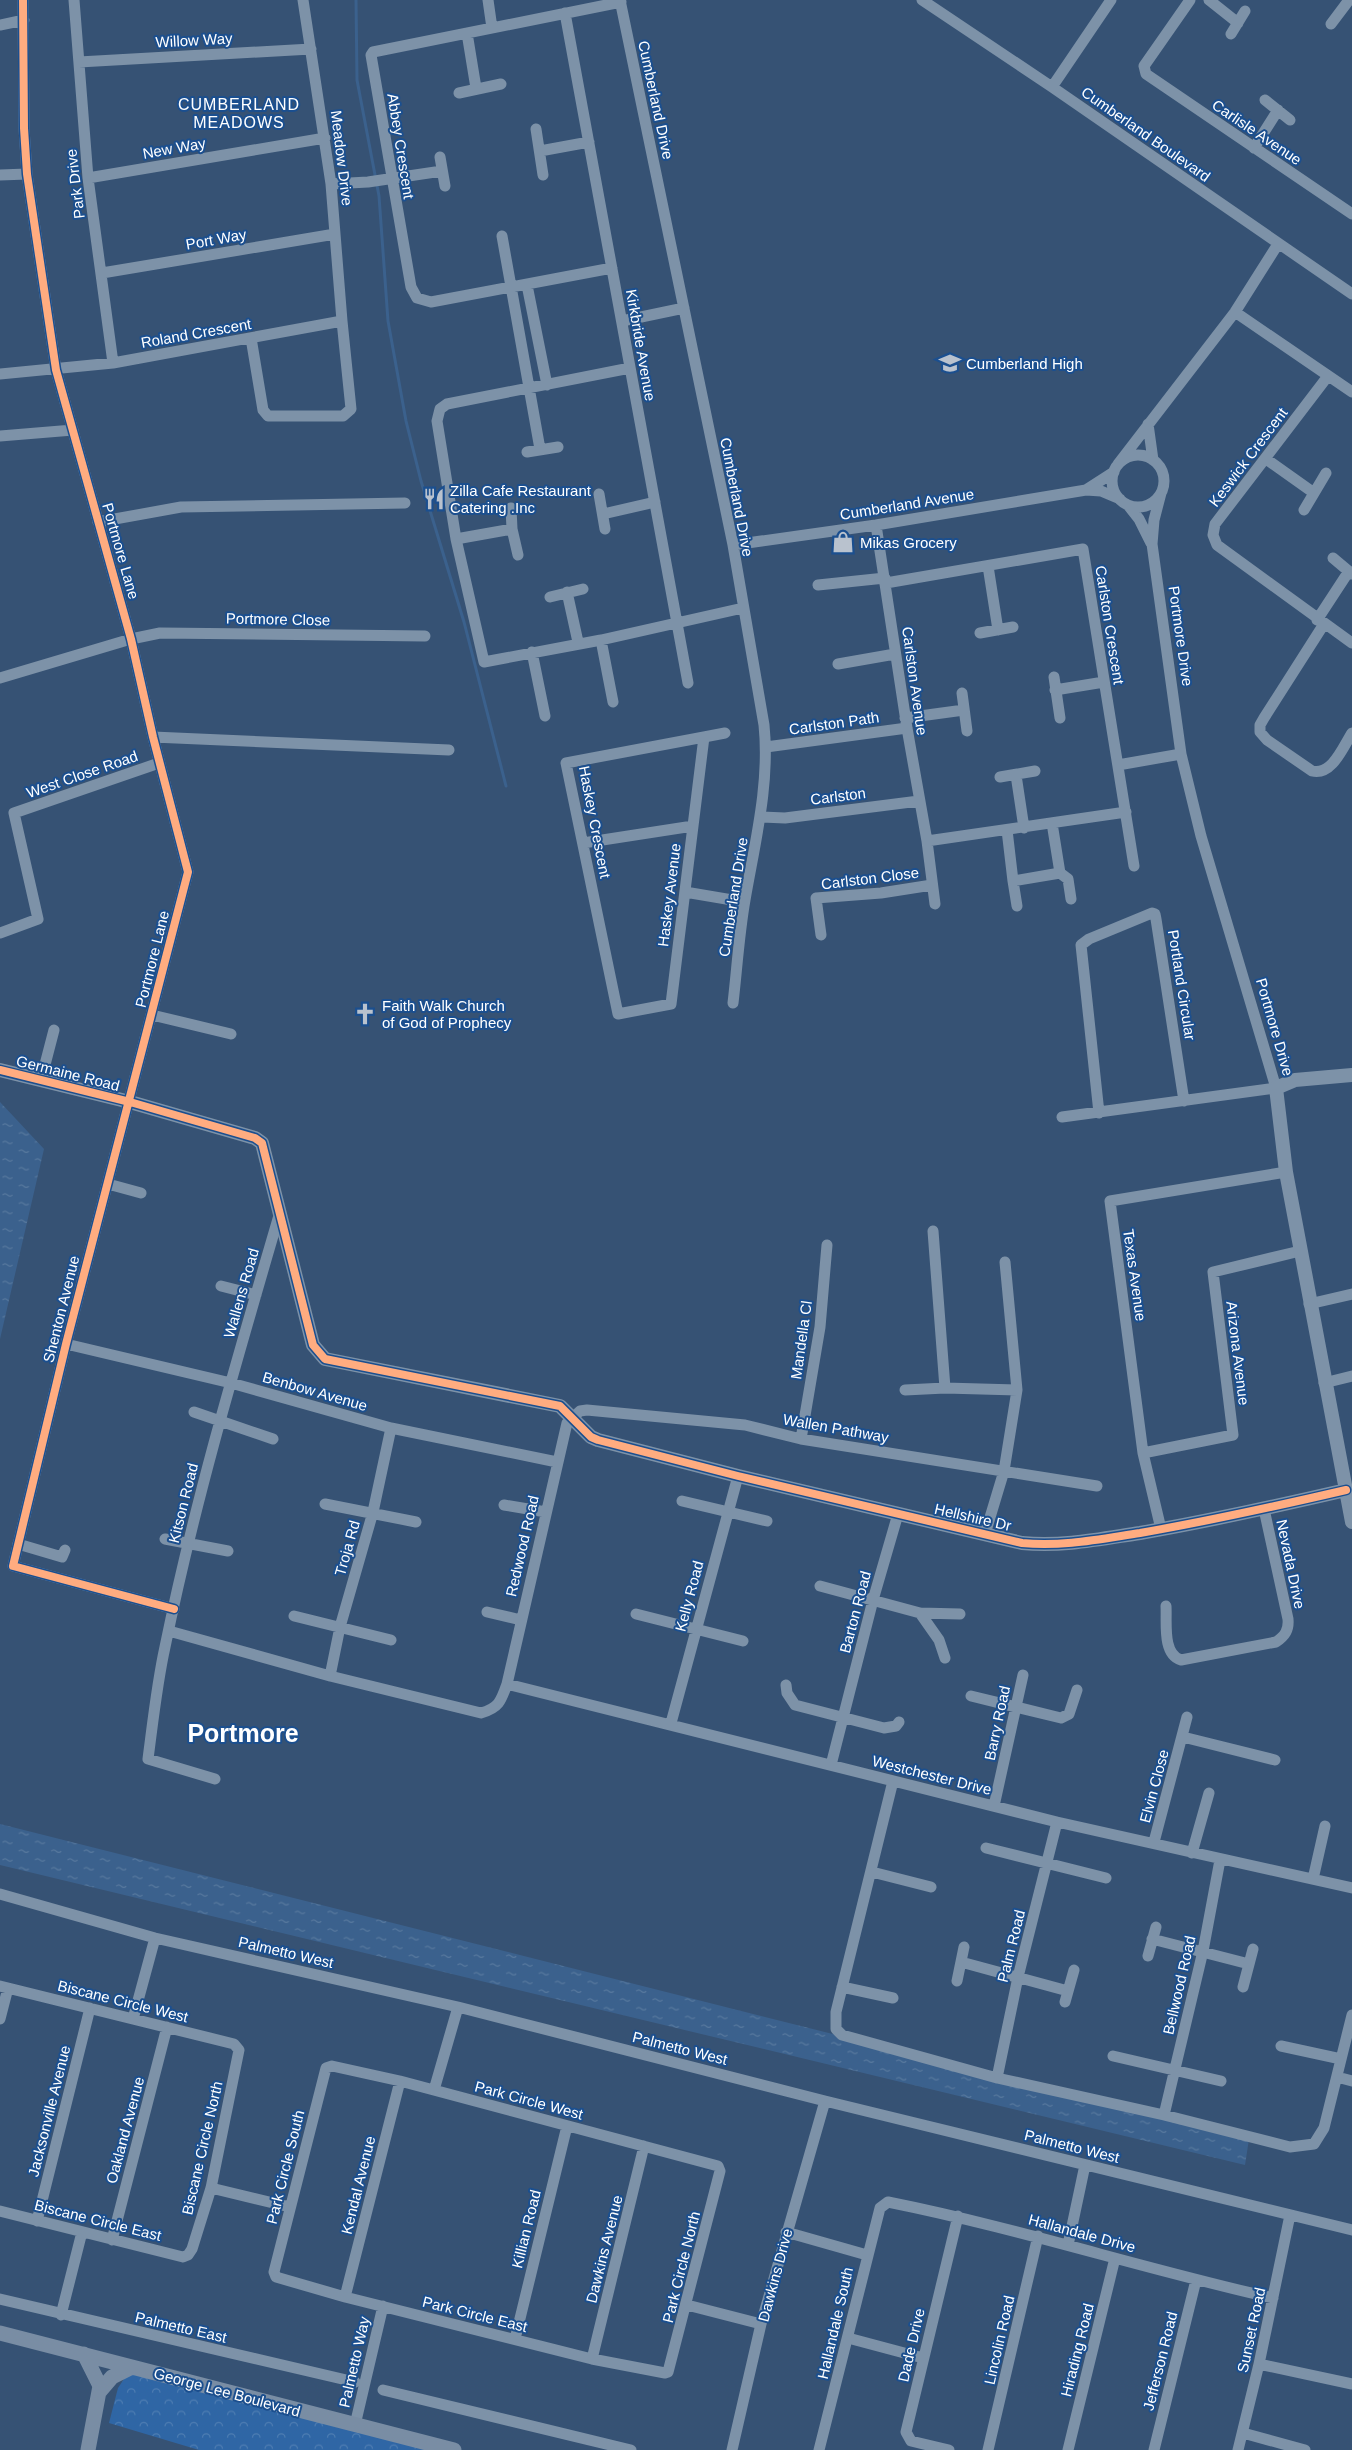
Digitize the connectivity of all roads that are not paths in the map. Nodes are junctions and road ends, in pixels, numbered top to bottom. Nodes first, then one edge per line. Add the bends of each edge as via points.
1 (23, 0) edge
2 (74, 0) edge
3 (303, 0) edge
4 (488, 0) edge
5 (922, 0) edge
6 (1110, 0) edge
7 (1190, 0) edge
8 (1209, 0) edge
9 (1349, 0) edge
10 (620, 1) edge
11 (1245, 11) dead end
12 (566, 13) junction
13 (24, 20) junction
14 (1238, 23) junction
15 (0, 25) edge
16 (1331, 25) dead end
17 (492, 28) junction
18 (467, 33) junction
19 (1231, 34) dead end
20 (311, 49) junction
21 (79, 62) junction
22 (501, 84) dead end
23 (1052, 86) junction
24 (476, 88) junction
25 (459, 93) dead end
26 (1265, 100) dead end
27 (1278, 110) junction
28 (1290, 120) dead end
29 (536, 130) dead end
30 (325, 138) junction
31 (589, 142) junction
32 (1254, 148) junction
33 (540, 151) junction
34 (440, 157) dead end
35 (442, 171) junction
36 (27, 174) junction
37 (544, 175) dead end
38 (0, 176) edge
39 (88, 178) junction
40 (391, 180) junction
41 (331, 184) junction
42 (445, 186) dead end
43 (1352, 214) edge
44 (335, 234) junction
45 (502, 236) dead end
46 (1278, 244) junction
47 (612, 268) junction
48 (102, 273) junction
49 (527, 285) junction
50 (511, 288) junction
51 (1352, 294) edge
52 (684, 308) junction
53 (1235, 312) junction
54 (342, 321) junction
55 (622, 321) junction
56 (251, 338) junction
57 (113, 363) junction
58 (630, 368) junction
59 (56, 370) junction
60 (0, 374) edge
61 (1328, 376) junction
62 (547, 385) junction
63 (530, 389) junction
64 (1352, 392) edge
65 (1148, 424) junction
66 (72, 430) junction
67 (0, 436) edge
68 (558, 446) dead end
69 (540, 449) junction
70 (527, 452) dead end
71 (1266, 459) junction
72 (1153, 460) junction
73 (1116, 468) junction
74 (1326, 473) dead end
75 (1086, 490) junction
76 (1161, 493) junction
77 (1314, 493) junction
78 (598, 494) dead end
79 (655, 502) junction
80 (1124, 502) junction
81 (405, 503) dead end
82 (511, 508) dead end
83 (1304, 510) dead end
84 (602, 514) junction
85 (98, 522) junction
86 (876, 525) junction
87 (512, 529) junction
88 (604, 529) dead end
89 (456, 539) junction
90 (1152, 544) junction
91 (732, 545) junction
92 (518, 554) dead end
93 (1333, 558) dead end
94 (988, 566) junction
95 (1350, 573) edge
96 (886, 580) junction
97 (818, 585) dead end
98 (582, 589) dead end
99 (568, 592) junction
100 (550, 597) dead end
101 (743, 608) junction
102 (676, 622) junction
103 (1320, 622) junction
104 (1013, 627) dead end
105 (998, 630) junction
106 (980, 633) dead end
107 (425, 636) dead end
108 (131, 639) junction
109 (601, 640) junction
110 (578, 642) junction
111 (1352, 643) edge
112 (532, 652) junction
113 (895, 654) junction
114 (838, 664) dead end
115 (1054, 677) dead end
116 (0, 678) edge
117 (1104, 682) junction
118 (688, 683) dead end
119 (1055, 690) junction
120 (962, 694) dead end
121 (613, 702) dead end
122 (964, 710) junction
123 (545, 716) dead end
124 (1060, 718) dead end
125 (906, 723) junction
126 (967, 731) dead end
127 (725, 733) dead end
128 (1352, 733) edge
129 (704, 736) junction
130 (153, 737) junction
131 (766, 747) junction
132 (449, 750) dead end
133 (1181, 754) junction
134 (160, 763) junction
135 (1118, 765) junction
136 (1035, 771) dead end
137 (1016, 775) junction
138 (1000, 777) dead end
139 (919, 801) junction
140 (1126, 812) junction
141 (761, 817) junction
142 (1052, 823) junction
143 (693, 826) junction
144 (1024, 828) junction
145 (1007, 830) junction
146 (927, 841) junction
147 (583, 843) junction
148 (1134, 866) dead end
149 (1060, 873) junction
150 (1014, 881) junction
151 (932, 885) junction
152 (685, 892) junction
153 (1071, 899) dead end
154 (744, 902) junction
155 (935, 904) dead end
156 (1017, 906) dead end
157 (0, 933) edge
158 (821, 935) dead end
159 (733, 1003) dead end
160 (618, 1014) joint
161 (152, 1015) junction
162 (54, 1030) dead end
163 (231, 1034) dead end
164 (0, 1070) edge
165 (1352, 1074) edge
166 (42, 1080) junction
167 (1276, 1088) junction
168 (1184, 1101) junction
169 (130, 1102) junction
170 (1099, 1113) junction
171 (1062, 1117) dead end
172 (1286, 1172) junction
173 (108, 1184) junction
174 (141, 1193) dead end
175 (280, 1212) junction
176 (933, 1231) dead end
177 (827, 1245) dead end
178 (1300, 1251) junction
179 (1005, 1262) dead end
180 (221, 1286) dead end
181 (1352, 1294) edge
182 (256, 1295) junction
183 (1309, 1304) junction
184 (66, 1344) junction
185 (1352, 1376) edge
186 (231, 1383) junction
187 (1324, 1383) junction
188 (945, 1388) junction
189 (905, 1390) dead end
190 (1017, 1390) junction
191 (194, 1412) dead end
192 (572, 1417) junction
193 (219, 1421) junction
194 (391, 1428) junction
195 (273, 1439) dead end
196 (801, 1439) junction
197 (1143, 1452) junction
198 (557, 1462) junction
199 (1004, 1471) junction
200 (738, 1476) junction
201 (1097, 1486) dead end
202 (1346, 1490) junction
203 (682, 1501) dead end
204 (325, 1504) dead end
205 (504, 1505) dead end
206 (1264, 1509) junction
207 (728, 1511) junction
208 (373, 1512) junction
209 (546, 1512) junction
210 (898, 1514) junction
211 (767, 1521) dead end
212 (416, 1522) dead end
213 (1352, 1522) edge
214 (1161, 1529) junction
215 (986, 1534) junction
216 (165, 1539) dead end
217 (18, 1544) junction
218 (188, 1544) junction
219 (65, 1550) dead end
220 (228, 1551) dead end
221 (820, 1586) dead end
222 (873, 1600) junction
223 (1166, 1606) dead end
224 (174, 1609) junction
225 (487, 1612) dead end
226 (920, 1613) junction
227 (636, 1614) dead end
228 (960, 1614) dead end
229 (294, 1616) dead end
230 (521, 1620) junction
231 (340, 1627) junction
232 (169, 1631) junction
233 (695, 1631) junction
234 (391, 1640) dead end
235 (743, 1641) dead end
236 (946, 1658) dead end
237 (1023, 1675) dead end
238 (330, 1676) junction
239 (507, 1684) junction
240 (786, 1685) dead end
241 (1077, 1690) dead end
242 (971, 1696) dead end
243 (1016, 1708) junction
244 (1187, 1717) dead end
245 (843, 1718) junction
246 (899, 1722) dead end
247 (671, 1723) junction
248 (1183, 1737) junction
249 (1275, 1760) dead end
250 (831, 1765) junction
251 (214, 1779) dead end
252 (893, 1781) junction
253 (1209, 1793) dead end
254 (994, 1806) junction
255 (1057, 1822) junction
256 (1325, 1826) dead end
257 (1154, 1842) junction
258 (986, 1848) dead end
259 (1192, 1853) junction
260 (1220, 1860) junction
261 (1047, 1863) junction
262 (872, 1872) junction
263 (1106, 1878) dead end
264 (1313, 1879) junction
265 (931, 1887) dead end
266 (1352, 1888) edge
267 (0, 1894) edge
268 (1156, 1927) dead end
269 (155, 1938) junction
270 (1152, 1939) junction
271 (964, 1947) dead end
272 (1253, 1949) dead end
273 (1203, 1951) junction
274 (1148, 1956) dead end
275 (961, 1962) junction
276 (1249, 1964) junction
277 (1074, 1970) dead end
278 (1018, 1978) junction
279 (956, 1981) dead end
280 (4, 1987) edge
281 (842, 1987) junction
282 (1243, 1987) dead end
283 (893, 1998) dead end
284 (458, 2007) junction
285 (90, 2008) junction
286 (1352, 2015) edge
287 (0, 2018) edge
288 (133, 2019) junction
289 (167, 2027) junction
290 (1281, 2046) dead end
291 (238, 2047) joint
292 (1113, 2056) dead end
293 (1341, 2060) junction
294 (328, 2066) joint
295 (1175, 2071) junction
296 (1337, 2077) junction
297 (997, 2078) junction
298 (400, 2081) junction
299 (1221, 2081) dead end
300 (1352, 2081) edge
301 (434, 2090) junction
302 (825, 2101) junction
303 (1164, 2116) junction
304 (567, 2126) junction
305 (644, 2146) junction
306 (1085, 2165) junction
307 (720, 2169) joint
308 (211, 2188) junction
309 (883, 2203) joint
310 (290, 2207) junction
311 (0, 2211) edge
312 (1290, 2215) junction
313 (958, 2216) junction
314 (37, 2221) junction
315 (1352, 2230) edge
316 (82, 2232) junction
317 (786, 2232) junction
318 (1038, 2236) junction
319 (112, 2240) junction
320 (1068, 2245) junction
321 (188, 2254) joint
322 (867, 2255) junction
323 (1115, 2258) junction
324 (276, 2277) joint
325 (1196, 2280) junction
326 (346, 2297) junction
327 (1273, 2298) junction
328 (0, 2299) edge
329 (687, 2304) junction
330 (383, 2306) junction
331 (61, 2315) junction
332 (762, 2324) junction
333 (0, 2333) edge
334 (848, 2338) junction
335 (515, 2340) junction
336 (84, 2354) junction
337 (923, 2358) junction
338 (592, 2359) junction
339 (1259, 2364) junction
340 (132, 2367) junction
341 (668, 2372) joint
342 (355, 2382) dead end
343 (1352, 2384) edge
344 (383, 2390) dead end
345 (100, 2391) junction
346 (355, 2425) junction
347 (1242, 2433) junction
348 (88, 2450) edge
349 (454, 2450) edge
350 (631, 2450) edge
351 (732, 2450) edge
352 (819, 2450) edge
353 (949, 2450) edge
354 (988, 2450) edge
355 (1068, 2450) edge
356 (1154, 2450) edge
357 (1238, 2450) edge
358 (1306, 2450) edge

1 - 13 street, Portmore Lane
2 - 21 street, Park Drive
3 - 20 street, Meadow Drive
4 - 17 street
5 - 23 street, Cumberland Boulevard
6 - 23 street
7 - 32 street, Carlisle Avenue via 1144,66 1146,74
8 - 14 street
9 - 16 street
10 - 12 street, Abbey Crescent
10 - 52 street, Cumberland Drive
11 - 14 street
12 - 17 street, Abbey Crescent
12 - 31 street, Kirkbride Avenue
13 - 15 street
13 - 36 street, Portmore Lane
14 - 19 street
17 - 18 street, Abbey Crescent
18 - 24 street
18 - 40 street, Abbey Crescent via 371,53
20 - 21 street, Willow Way
20 - 30 street, Meadow Drive
21 - 39 street, Park Drive
22 - 24 street
23 - 46 street, Cumberland Boulevard
24 - 25 street
26 - 27 street
27 - 28 street
27 - 32 street
29 - 33 street
30 - 39 street, New Way
30 - 41 street, Meadow Drive
31 - 33 street
31 - 47 street, Kirkbride Avenue
32 - 43 street, Carlisle Avenue
33 - 37 street
34 - 35 street
35 - 40 street
35 - 42 street
36 - 38 street
36 - 59 street, Portmore Lane
39 - 48 street, Park Drive
40 - 41 street
40 - 50 street, Abbey Crescent via 411,287 417,298 431,302
41 - 44 street, Meadow Drive
44 - 48 street, Port Way
44 - 54 street, Meadow Drive
45 - 50 street
46 - 51 street, Cumberland Boulevard
46 - 53 street, Cumberland Avenue
47 - 49 street, Abbey Crescent
47 - 55 street, Kirkbride Avenue
48 - 57 street, Park Drive
49 - 50 street, Abbey Crescent
49 - 62 street
50 - 63 street
52 - 55 street
52 - 91 street, Cumberland Drive
53 - 61 street
53 - 65 street, Cumberland Avenue
54 - 56 street, Roland Crescent
54 - 56 street, Meadow Drive via 351,409 343,416 268,416 263,410
55 - 58 street, Kirkbride Avenue
56 - 57 street, Roland Crescent
57 - 59 street, Roland Crescent
58 - 62 street
58 - 79 street, Kirkbride Avenue
59 - 60 street, Roland Crescent
59 - 66 street, Portmore Lane
61 - 64 street
61 - 71 street, Keswick Crescent
62 - 63 street
63 - 69 street
63 - 89 street via 440,408 437,421
65 - 72 street
65 - 73 street, Cumberland Avenue
66 - 67 street
66 - 85 street, Portmore Lane
68 - 69 street
69 - 70 street
71 - 77 street
71 - 103 street, Keswick Crescent via 1215,524 1213,535 1217,545
72 - 73 street via 1135,455
72 - 76 street via 1163,475
73 - 75 street, Cumberland Avenue
73 - 80 street via 1112,482 1114,491
74 - 77 street
75 - 80 street, Cumberland Avenue via 1102,492
75 - 86 street, Cumberland Avenue
76 - 80 street via 1146,506
76 - 90 street, Portmore Drive
77 - 83 street
78 - 84 street
79 - 84 street
79 - 102 street, Kirkbride Avenue
80 - 90 street, Portmore Drive via 1139,519
81 - 85 street via 181,508
82 - 87 street
84 - 88 street
85 - 108 street, Portmore Lane
86 - 91 street, Cumberland Avenue
86 - 96 street, Carlston Avenue
87 - 89 street
87 - 92 street
89 - 112 street via 484,662
90 - 133 street, Portmore Drive
91 - 101 street, Cumberland Drive
93 - 95 street
94 - 96 street, Carlston Crescent
94 - 105 street
94 - 117 street, Carlston Crescent via 1083,549
95 - 103 street
96 - 97 street, Carlston Crescent
96 - 113 street, Carlston Avenue
98 - 99 street
99 - 100 street
99 - 110 street
101 - 102 street
101 - 131 street, Cumberland Drive
102 - 109 street
102 - 118 street, Kirkbride Avenue
103 - 111 street, Keswick Crescent
103 - 128 street via 1260,725 1260,732 1267,740 1318,772 1329,768
104 - 105 street
105 - 106 street
107 - 108 street, Portmore Close via 160,633
108 - 116 street, Portmore Close
108 - 130 street, Portmore Lane
109 - 110 street
109 - 121 street
110 - 112 street
112 - 123 street
113 - 114 street
113 - 125 street, Carlston Avenue
115 - 119 street
117 - 119 street
117 - 135 street, Carlston Crescent
119 - 124 street
120 - 122 street
122 - 125 street, Carlston Path
122 - 126 street
125 - 131 street, Carlston Path
125 - 139 street, Carlston Avenue
127 - 129 street, Haskey Crescent
129 - 143 street, Haskey Avenue
129 - 147 street, Haskey Crescent via 566,762
130 - 132 street
130 - 134 street, Portmore Lane
131 - 141 street, Cumberland Drive
133 - 135 street
133 - 167 street, Portmore Drive via 1201,836
134 - 157 street, West Close Road via 14,813 38,919
134 - 161 street, Portmore Lane via 188,872
135 - 140 street, Carlston Crescent
136 - 137 street
137 - 138 street
137 - 144 street
139 - 141 street, Carlston via 785,818
139 - 146 street, Carlston Avenue
140 - 142 street
140 - 148 street, Carlston Crescent
141 - 154 street, Cumberland Drive
142 - 144 street
142 - 149 street
143 - 147 street
143 - 152 street, Haskey Avenue
144 - 145 street
145 - 146 street
145 - 150 street
146 - 151 street, Carlston Avenue
147 - 160 street, Haskey Crescent
149 - 150 street
149 - 153 street via 1068,879
150 - 156 street
151 - 155 street, Carlston Avenue
151 - 158 street, Carlston Close via 816,898
152 - 154 street
152 - 160 street, Haskey Avenue via 671,1004
154 - 159 street, Cumberland Drive
161 - 163 street
161 - 169 street, Portmore Lane
162 - 166 street
164 - 166 street, Germaine Road
165 - 167 street via 1295,1080
166 - 169 street, Germaine Road
167 - 168 street
167 - 172 street, Portmore Drive
168 - 170 street
168 - 170 street, Portland Circular via 1156,919 1152,913 1081,945
169 - 173 street, Shenton Avenue
169 - 175 street via 255,1138 262,1143
170 - 171 street
172 - 178 street, Portmore Drive
172 - 197 street, Texas Avenue via 1110,1201
173 - 174 street
173 - 184 street, Shenton Avenue
175 - 182 street, Wallens Road
175 - 192 street via 313,1345 326,1359 544,1402 560,1406
176 - 188 street
177 - 196 street, Mandella Cl via 820,1327
178 - 183 street, Portmore Drive
178 - 197 street, Arizona Avenue via 1213,1272 1234,1435
179 - 190 street
180 - 182 street
181 - 183 street
182 - 186 street, Wallens Road
183 - 187 street, Portmore Drive
184 - 186 street, Benbow Avenue
184 - 217 street, Shenton Avenue
185 - 187 street
186 - 193 street, Kitson Road
186 - 194 street, Benbow Avenue
187 - 202 street, Portmore Drive
188 - 189 street
188 - 190 street
190 - 199 street
191 - 193 street
192 - 196 street, Wallen Pathway via 587,1410 745,1425
192 - 198 street, Redwood Road via 567,1424
192 - 200 street, Hellshire Dr via 598,1440
193 - 195 street
193 - 218 street, Kitson Road
194 - 198 street, Benbow Avenue
194 - 208 street, Troja Rd
196 - 199 street, Wallen Pathway
197 - 214 street, Texas Avenue
198 - 209 street, Redwood Road
199 - 201 street, Wallen Pathway
199 - 215 street
200 - 207 street, Kelly Road
200 - 210 street, Hellshire Dr
202 - 206 street, Hellshire Dr
202 - 213 street, Portmore Drive
203 - 207 street
204 - 208 street
205 - 209 street
206 - 214 street, Hellshire Dr
206 - 223 street, Nevada Drive via 1289,1625 1282,1638 1276,1642 1181,1660 1169,1650
207 - 211 street
207 - 233 street, Kelly Road
208 - 212 street
208 - 231 street, Troja Rd
209 - 230 street, Redwood Road
210 - 215 street, Hellshire Dr
210 - 222 street, Barton Road
214 - 215 street, Hellshire Dr via 1047,1546
216 - 218 street
217 - 219 street via 62,1557
217 - 224 street, Shenton Avenue via 13,1566
218 - 220 street
218 - 224 street, Kitson Road
221 - 222 street
222 - 226 street
222 - 245 street, Barton Road
224 - 232 street, Kitson Road
225 - 230 street
226 - 228 street
226 - 236 street via 939,1640
227 - 233 street
229 - 231 street
230 - 239 street, Redwood Road
231 - 234 street
231 - 238 street, Troja Rd
232 - 238 street
232 - 251 street, Kitson Road via 148,1759
233 - 235 street
233 - 247 street, Kelly Road
237 - 243 street, Barry Road
238 - 239 street, Redwood Road via 481,1713 494,1710 502,1700
239 - 247 street, Westchester Drive
240 - 245 street via 786,1693 795,1705
241 - 243 street via 1069,1714 1064,1718
242 - 243 street
243 - 254 street, Barry Road
244 - 248 street, Elvin Close
245 - 246 street via 890,1728
245 - 250 street, Barton Road
247 - 250 street, Westchester Drive
248 - 249 street, Elvin Close
248 - 257 street, Elvin Close
250 - 252 street, Westchester Drive
252 - 254 street, Westchester Drive
252 - 262 street
253 - 259 street
254 - 255 street, Westchester Drive
255 - 257 street, Westchester Drive
255 - 261 street, Palm Road
256 - 264 street
257 - 259 street, Westchester Drive
258 - 261 street
259 - 260 street, Westchester Drive
260 - 264 street, Westchester Drive
260 - 273 street, Bellwood Road
261 - 263 street
261 - 278 street, Palm Road
262 - 265 street
262 - 281 street
264 - 266 street, Westchester Drive
267 - 269 street, Palmetto West
268 - 270 street
269 - 284 street, Palmetto West
269 - 288 street
270 - 273 street
270 - 274 street
271 - 275 street
272 - 276 street
273 - 276 street
273 - 295 street, Bellwood Road
275 - 278 street
275 - 279 street
276 - 282 street
277 - 278 street via 1067,1996
278 - 297 street, Palm Road
280 - 285 street, Biscane Circle West
280 - 287 street
281 - 283 street
281 - 297 street via 835,2020 836,2029 842,2035
284 - 301 street
284 - 302 street, Palmetto West
285 - 288 street, Biscane Circle West
285 - 314 street, Jacksonville Avenue
286 - 293 street
288 - 289 street, Biscane Circle West
289 - 291 street, Biscane Circle West
289 - 319 street, Oakland Avenue
290 - 293 street
291 - 308 street, Biscane Circle North
292 - 295 street
293 - 296 street
294 - 298 street, Park Circle West
294 - 310 street, Park Circle South
295 - 299 street
295 - 303 street, Bellwood Road
296 - 300 street
296 - 303 street via 1321,2137 1314,2144 1302,2147 1290,2148
297 - 303 street
298 - 301 street, Park Circle West
298 - 326 street, Kendal Avenue
301 - 304 street, Park Circle West
302 - 306 street, Palmetto West
302 - 317 street, Dawkins Drive
304 - 305 street, Park Circle West
304 - 335 street, Killian Road
305 - 307 street, Park Circle West
305 - 338 street, Dawkins Avenue
306 - 312 street, Palmetto West
306 - 320 street
307 - 329 street, Park Circle North
308 - 310 street
308 - 321 street, Biscane Circle North
309 - 313 street, Hallandale Drive
309 - 322 street, Hallandale South
310 - 324 street, Park Circle South via 274,2272
311 - 314 street, Biscane Circle East
312 - 315 street, Palmetto West
312 - 327 street, Sunset Road
313 - 318 street, Hallandale Drive
313 - 337 street, Dade Drive
314 - 316 street, Biscane Circle East
316 - 319 street, Biscane Circle East
316 - 331 street
317 - 322 street
317 - 332 street, Dawkins Drive
318 - 320 street, Hallandale Drive
318 - 354 street, Lincolin Road
319 - 321 street, Biscane Circle East via 183,2257
320 - 323 street, Hallandale Drive
322 - 334 street, Hallandale South
323 - 325 street, Hallandale Drive
323 - 355 street, Hirading Road
324 - 326 street, Park Circle East
325 - 327 street, Hallandale Drive
325 - 356 street, Jefferson Road
326 - 330 street, Park Circle East
327 - 339 street, Sunset Road
328 - 331 street, Palmetto East
329 - 332 street
329 - 341 street, Park Circle North
330 - 335 street, Park Circle East
330 - 346 street, Palmetto Way
331 - 342 street, Palmetto East
332 - 351 street, Dawkins Drive
333 - 336 main road, George Lee Boulevard
334 - 337 street
334 - 352 street, Hallandale South
335 - 338 street, Park Circle East
336 - 340 main road, George Lee Boulevard
336 - 345 main road via 97,2375
337 - 353 street, Dade Drive via 907,2437 911,2441
338 - 341 street, Park Circle East
339 - 343 street
339 - 347 street, Sunset Road
340 - 345 main road via 112,2377
340 - 346 main road, George Lee Boulevard
344 - 350 street
345 - 348 main road
346 - 349 main road, George Lee Boulevard
347 - 357 street, Sunset Road
347 - 358 street

